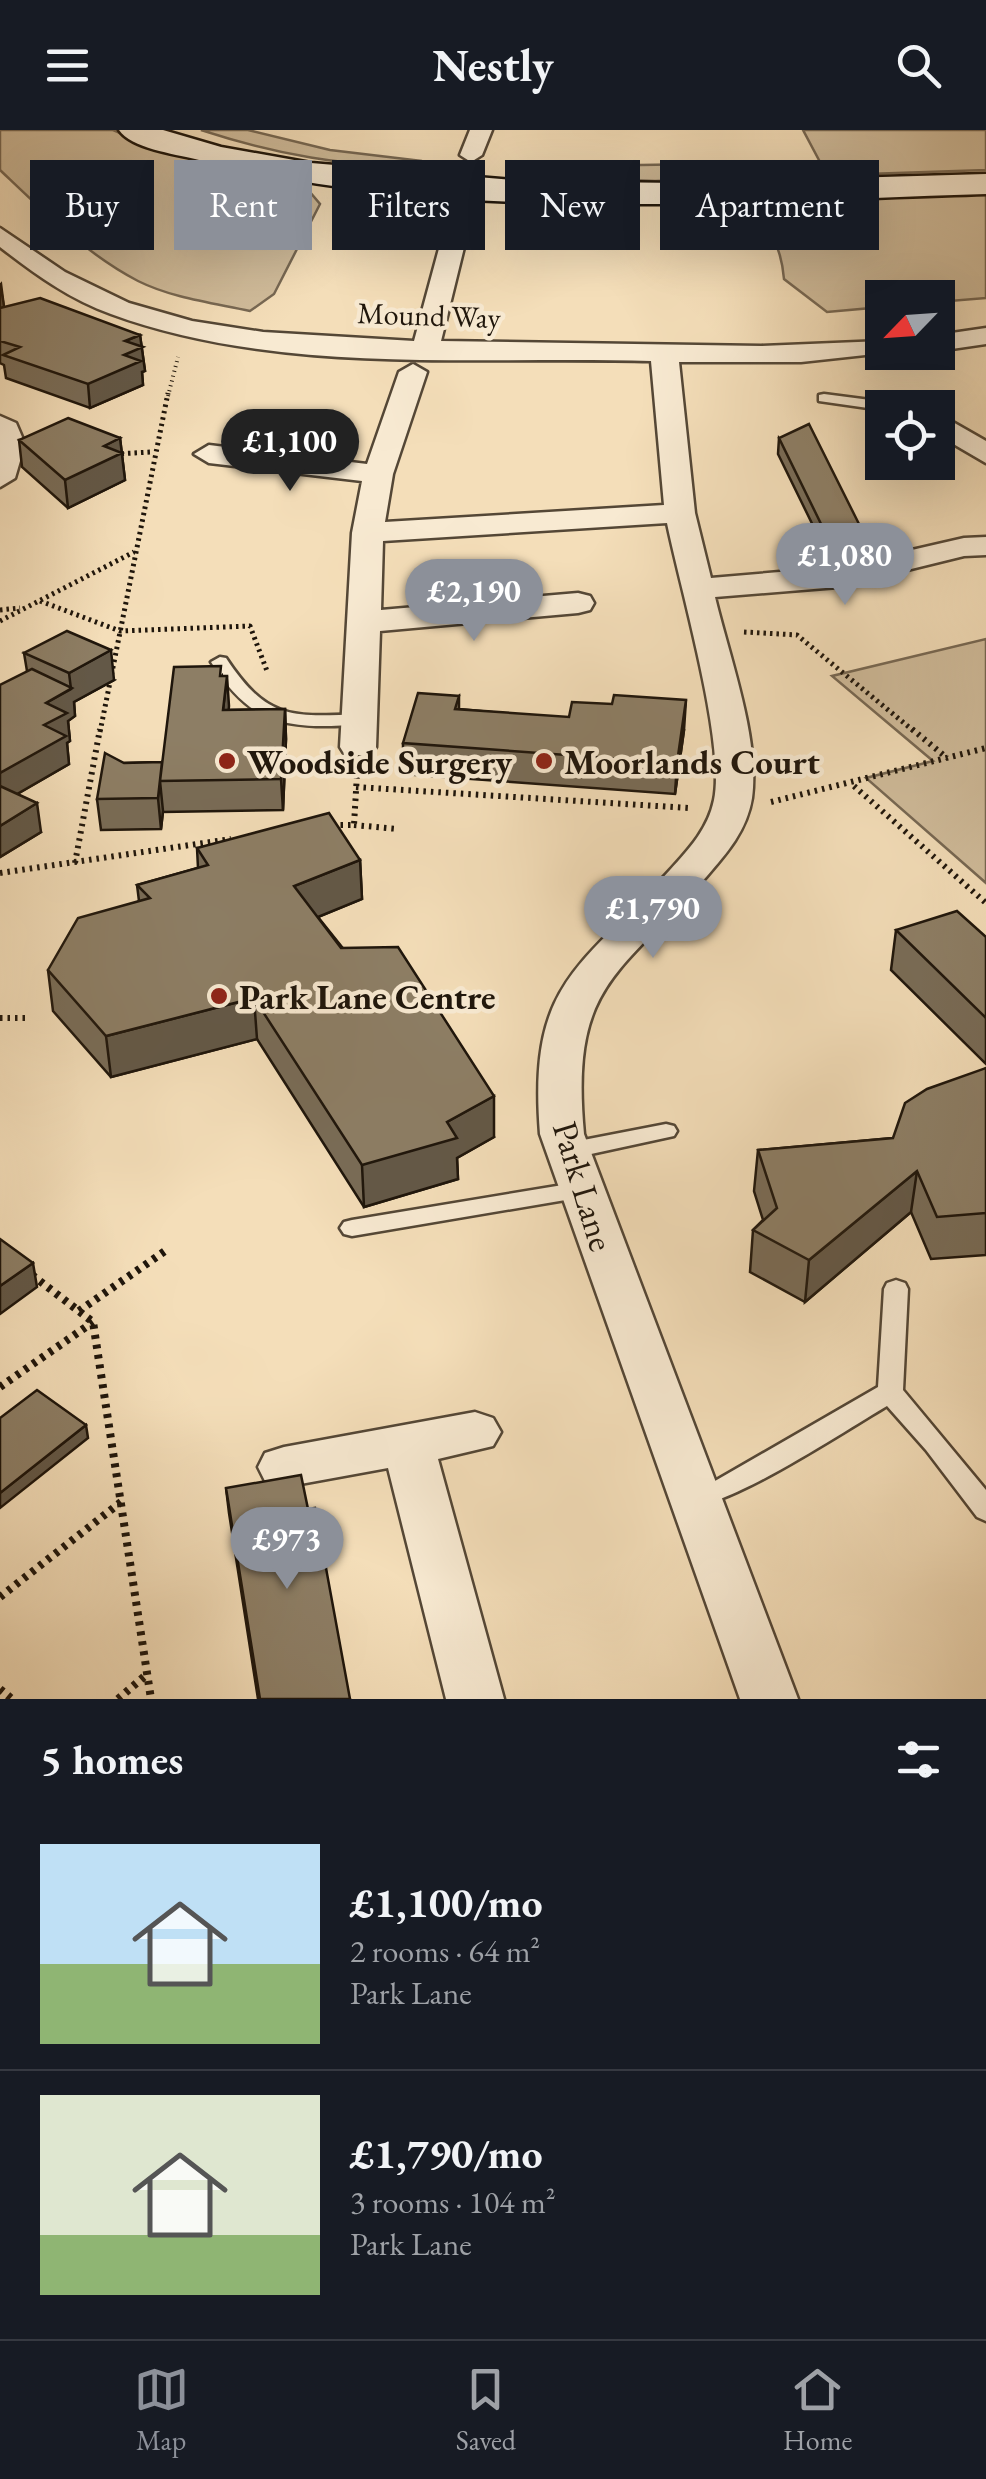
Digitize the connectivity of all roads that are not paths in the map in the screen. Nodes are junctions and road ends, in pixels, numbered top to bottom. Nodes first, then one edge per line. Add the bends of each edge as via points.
1 (134, 130) edge
2 (480, 130) edge
3 (471, 155) dead end
4 (986, 184) edge
5 (0, 235) edge
6 (450, 250) edge
7 (82, 294) junction
8 (46, 304) edge
9 (986, 336) edge
10 (955, 341) edge
11 (865, 349) edge
12 (664, 353) junction
13 (419, 360) junction
14 (824, 398) dead end
15 (865, 403) edge
16 (0, 425) edge
17 (955, 433) edge
18 (210, 454) dead end
19 (986, 454) edge
20 (378, 474) junction
21 (0, 478) edge
22 (680, 513) junction
23 (368, 534) junction
24 (986, 546) edge
25 (578, 604) dead end
26 (701, 610) junction
27 (364, 622) junction
28 (220, 662) edge
29 (359, 733) joint
30 (666, 1130) dead end
31 (574, 1170) junction
32 (352, 1228) dead end
33 (896, 1289) dead end
34 (890, 1392) junction
35 (475, 1432) dead end
36 (408, 1444) junction
37 (284, 1466) dead end
38 (693, 1498) junction
39 (986, 1510) edge
40 (475, 1699) edge
41 (769, 1699) edge

1 - 4 main road via 298,171 463,189 636,195
2 - 3 street
5 - 7 street, Mound Way via 42,272
6 - 13 street
7 - 8 street
7 - 13 street, Mound Way via 144,316 233,334
9 - 10 street
11 - 12 street, Mound Way
12 - 13 street, Mound Way
12 - 22 street, Park Lane
13 - 20 street
14 - 15 lane
16 - 21 street via 10,444
17 - 19 street
18 - 20 street
20 - 23 street
22 - 23 street
22 - 26 street, Park Lane
23 - 27 street
24 - 26 street
25 - 27 street
26 - 31 street, Park Lane via 734,756 730,810 718,840 650,916 618,928 580,990 564,1032 558,1097
27 - 29 street
28 - 29 lane via 234,689 261,710 289,722
30 - 31 lane
31 - 32 lane
31 - 38 street, Park Lane
33 - 34 lane
34 - 38 lane via 724,1488
34 - 39 lane
35 - 36 street
36 - 37 street
36 - 40 street
38 - 41 street, Park Lane

